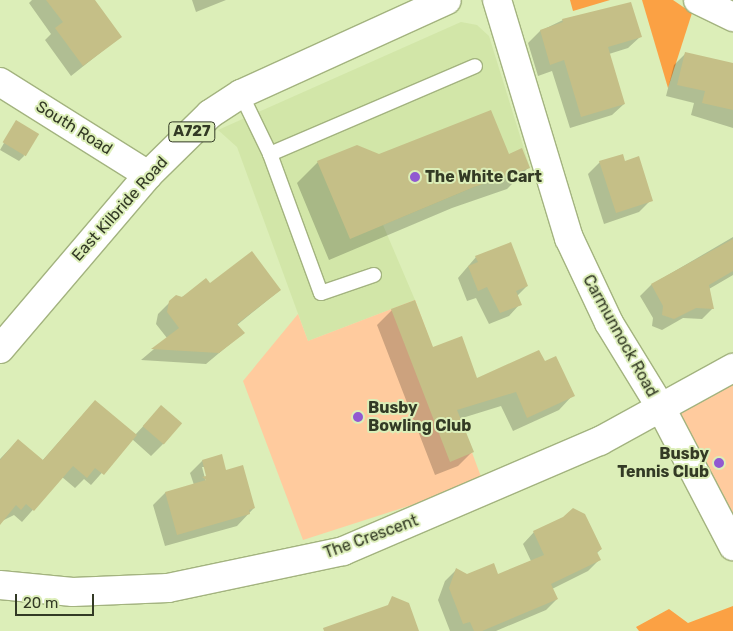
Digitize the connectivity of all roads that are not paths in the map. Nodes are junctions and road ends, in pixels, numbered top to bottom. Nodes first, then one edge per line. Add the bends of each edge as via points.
1 (497, 0) edge
2 (698, 0) edge
3 (437, 2) edge
4 (733, 17) edge
5 (475, 66) dead end
6 (0, 82) edge
7 (241, 94) junction
8 (270, 154) junction
9 (148, 175) junction
10 (374, 275) dead end
11 (0, 349) edge
12 (733, 368) edge
13 (661, 408) junction
14 (733, 546) edge
15 (0, 585) edge

1 - 13 main road, Carmunnock Road via 569,238 609,323
2 - 4 main road
3 - 7 main road, East Kilbride Road / A727
5 - 8 lane
6 - 9 main road, South Road
7 - 8 lane
7 - 9 main road, East Kilbride Road / A727 via 210,114
8 - 10 lane via 321,293
9 - 11 main road, East Kilbride Road / A727
12 - 13 main road, The Crescent
13 - 14 main road, Carmunnock Road
13 - 15 main road, The Crescent via 600,441 343,551 168,588 73,592

